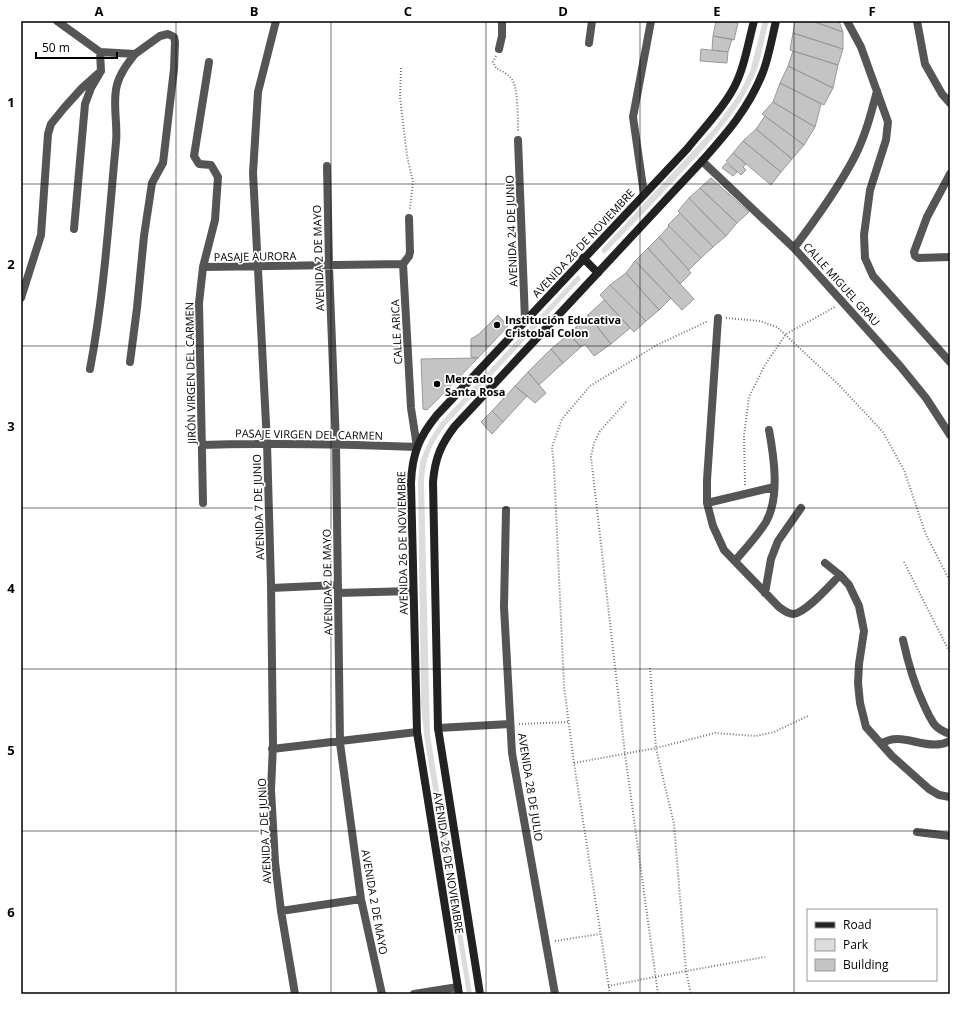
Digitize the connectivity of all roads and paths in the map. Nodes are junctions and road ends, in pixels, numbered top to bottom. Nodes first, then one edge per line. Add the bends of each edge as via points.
1 (57, 21) edge
2 (276, 21) edge
3 (502, 21) edge
4 (592, 21) edge
5 (651, 21) edge
6 (754, 21) edge
7 (776, 21) edge
8 (848, 21) edge
9 (917, 21) edge
10 (589, 43) dead end
11 (499, 49) joint
12 (100, 52) junction
13 (135, 54) junction
14 (209, 62) dead end
15 (401, 68) dead end
16 (101, 71) junction
17 (877, 91) junction
18 (950, 103) edge
19 (518, 140) joint
20 (702, 161) junction
21 (327, 166) dead end
22 (950, 174) edge
23 (644, 194) junction
24 (409, 218) joint
25 (74, 229) dead end
26 (794, 248) junction
27 (950, 257) edge
28 (583, 258) junction
29 (402, 264) junction
30 (259, 266) junction
31 (329, 266) junction
32 (203, 267) junction
33 (598, 273) junction
34 (21, 298) edge
35 (843, 303) junction
36 (718, 318) junction
37 (525, 320) junction
38 (786, 334) junction
39 (130, 362) dead end
40 (950, 362) edge
41 (90, 369) dead end
42 (626, 402) dead end
43 (769, 430) dead end
44 (950, 435) edge
45 (267, 443) junction
46 (336, 444) junction
47 (202, 445) junction
48 (417, 447) junction
49 (774, 487) junction
50 (745, 494) junction
51 (203, 502) dead end
52 (707, 503) junction
53 (801, 508) dead end
54 (506, 510) dead end
55 (735, 561) junction
56 (904, 562) dead end
57 (825, 563) dead end
58 (840, 575) junction
59 (950, 581) edge
60 (271, 588) junction
61 (338, 589) junction
62 (413, 591) junction
63 (765, 593) junction
64 (903, 640) dead end
65 (950, 653) edge
66 (650, 668) dead end
67 (808, 716) dead end
68 (569, 722) junction
69 (510, 724) junction
70 (438, 728) junction
71 (417, 732) junction
72 (950, 734) edge
73 (340, 740) junction
74 (950, 741) edge
75 (881, 744) junction
76 (656, 748) junction
77 (272, 749) junction
78 (625, 754) junction
79 (574, 763) junction
80 (950, 797) edge
81 (917, 832) dead end
82 (950, 836) edge
83 (361, 899) junction
84 (281, 911) junction
85 (600, 934) junction
86 (546, 942) junction
87 (764, 957) dead end
88 (686, 971) junction
89 (655, 977) junction
90 (608, 986) junction
91 (459, 991) edge
92 (295, 994) edge
93 (382, 994) edge
94 (414, 994) edge
95 (480, 994) edge
96 (555, 994) edge
97 (610, 994) edge
98 (658, 994) edge
99 (691, 994) edge

1 - 12 street
2 - 30 street, AVENIDA 7 DE JUNIO via 258,92 253,173
3 - 11 street
4 - 10 street
5 - 23 street via 633,117
6 - 23 main road, AVENIDA 26 DE NOVIEMBRE via 744,62 733,90 696,138
7 - 20 main road, AVENIDA 26 DE NOVIEMBRE via 763,71 749,102 735,123
8 - 17 street via 861,47
9 - 18 street via 925,64
11 - 19 path via 493,62 496,68 513,80
12 - 13 street
12 - 16 street
13 - 39 street via 160,36 168,34 174,37 174,68 163,163 152,183
13 - 41 street via 122,73 115,96 118,132 97,330
14 - 32 street, JIRÓN VIRGEN DEL CARMEN via 194,156 199,164 211,165 218,177 214,220
15 - 24 path via 400,97 407,156 413,182
16 - 25 street via 85,104
16 - 34 street via 82,88 51,124 48,134 41,235
17 - 26 street via 868,126 855,157 826,205
17 - 40 street via 888,122 886,140 870,190 864,235 865,258 873,276
19 - 37 street, AVENIDA 24 DE JUNIO
20 - 26 street, CALLE MIGUEL GRAU
20 - 33 main road, AVENIDA 26 DE NOVIEMBRE
21 - 31 street, AVENIDA 2 DE MAYO
22 - 27 street via 927,217 914,252 918,258
23 - 28 main road, AVENIDA 26 DE NOVIEMBRE
24 - 29 street, CALLE ARICA via 410,252
26 - 35 street, CALLE MIGUEL GRAU
28 - 33 main road
28 - 37 main road, AVENIDA 26 DE NOVIEMBRE
29 - 31 street, PASAJE AURORA
29 - 48 street, CALLE ARICA via 411,408
30 - 31 street, PASAJE AURORA
30 - 32 street, PASAJE AURORA
30 - 45 street, AVENIDA 7 DE JUNIO
31 - 46 street, AVENIDA 2 DE MAYO
32 - 47 street, JIRÓN VIRGEN DEL CARMEN via 199,303
33 - 70 main road, AVENIDA 26 DE NOVIEMBRE via 455,426 438,453 433,482
35 - 38 path
35 - 44 street, CALLE MIGUEL GRAU via 926,398
36 - 38 path via 760,321 777,327
36 - 52 street
36 - 68 path via 657,345 590,386 562,419 554,440 552,447 564,686
37 - 48 main road, AVENIDA 26 DE NOVIEMBRE via 437,415
38 - 50 path via 748,397 744,435
38 - 59 path via 883,432 904,470 926,535
42 - 78 path via 600,431 591,457
43 - 49 street via 774,458
45 - 46 street, PASAJE VIRGEN DEL CARMEN
45 - 47 street, PASAJE VIRGEN DEL CARMEN
45 - 60 street, AVENIDA 7 DE JUNIO
46 - 48 street, PASAJE VIRGEN DEL CARMEN
46 - 61 street, AVENIDA 2 DE MAYO
47 - 51 street, JIRÓN VIRGEN DEL CARMEN
48 - 62 main road, AVENIDA 26 DE NOVIEMBRE via 411,478
49 - 50 street
49 - 55 street via 771,510 766,522
50 - 52 street
52 - 55 street via 713,526 724,550
53 - 63 street via 778,541 771,559
54 - 69 street, AVENIDA 28 DE JULIO via 504,607
55 - 63 street
56 - 65 path
57 - 58 street
58 - 63 street via 812,603 793,614 779,607
58 - 75 street via 850,585 859,606 864,631 859,664 860,703 866,727
60 - 61 street
60 - 77 street, AVENIDA 7 DE JUNIO
61 - 62 street
61 - 73 street, AVENIDA 2 DE MAYO
62 - 71 main road, AVENIDA 26 DE NOVIEMBRE
64 - 72 street via 917,690 930,717 935,725
66 - 76 path
67 - 76 path via 774,732 756,736 715,733
68 - 69 path
68 - 79 path
69 - 70 street
69 - 86 street, AVENIDA 28 DE JULIO via 512,753
70 - 95 main road, AVENIDA 26 DE NOVIEMBRE
71 - 73 street
71 - 91 main road, AVENIDA 26 DE NOVIEMBRE
73 - 77 street
73 - 83 street, AVENIDA 2 DE MAYO
74 - 75 street via 930,745 894,738
75 - 80 street via 929,789 939,795
76 - 78 path
76 - 88 path via 674,824
77 - 84 street, AVENIDA 7 DE JUNIO via 271,790
78 - 79 path
78 - 89 path
79 - 85 path
81 - 82 street
83 - 84 street
83 - 93 street, AVENIDA 2 DE MAYO
84 - 92 street, AVENIDA 7 DE JUNIO
85 - 86 path
85 - 90 path
86 - 96 street, AVENIDA 28 DE JULIO
87 - 88 path
88 - 89 path
88 - 99 path
89 - 90 path
89 - 98 path
90 - 97 path
91 - 94 street

